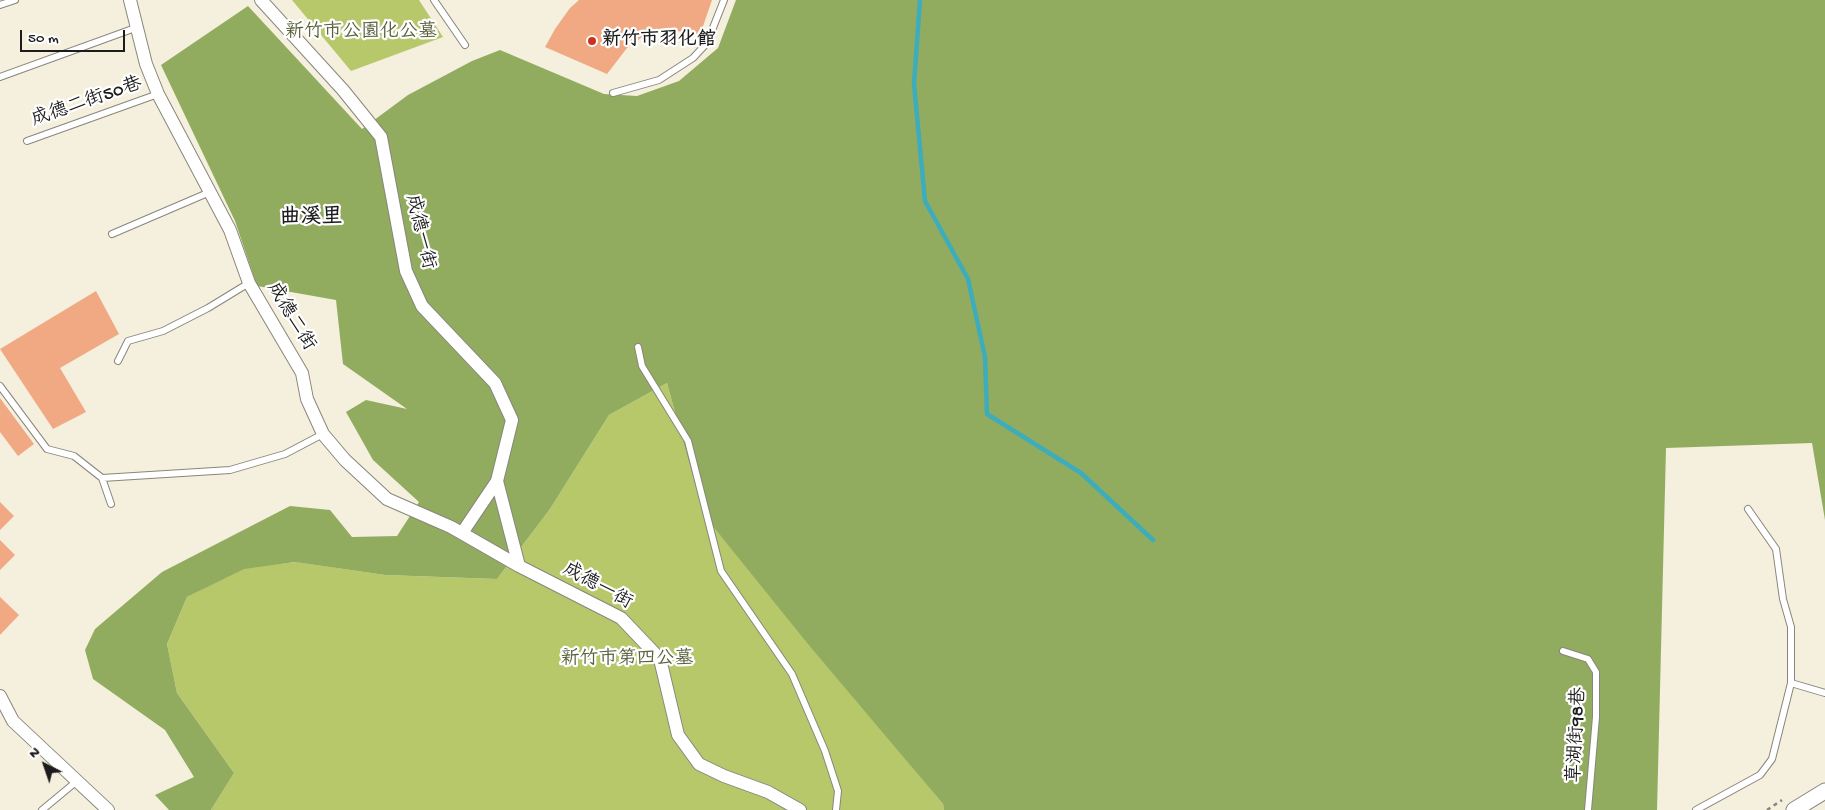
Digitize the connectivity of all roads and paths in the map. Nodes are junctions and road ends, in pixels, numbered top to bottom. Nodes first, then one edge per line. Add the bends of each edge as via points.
1 (15, 0) edge
2 (130, 0) edge
3 (261, 0) edge
4 (434, 0) edge
5 (724, 0) edge
6 (0, 5) edge
7 (138, 28) junction
8 (465, 45) dead end
9 (0, 77) edge
10 (613, 93) dead end
11 (158, 94) junction
12 (27, 140) dead end
13 (210, 192) junction
14 (112, 234) dead end
15 (249, 283) junction
16 (638, 346) dead end
17 (118, 361) dead end
18 (0, 386) edge
19 (324, 434) junction
20 (102, 478) junction
21 (497, 481) junction
22 (111, 504) dead end
23 (1748, 509) dead end
24 (462, 533) junction
25 (518, 566) junction
26 (1563, 651) dead end
27 (1791, 683) junction
28 (1825, 693) edge
29 (0, 696) edge
30 (77, 781) junction
31 (1825, 791) edge
32 (42, 810) edge
33 (108, 810) edge
34 (800, 810) edge
35 (836, 810) edge
36 (1588, 810) edge
37 (1696, 810) edge
38 (1794, 810) edge

1 - 6 lane
2 - 7 street, 成德二街
3 - 21 street, 成德一街 via 381,137 406,271 422,306 495,383 512,420
4 - 8 lane
5 - 10 lane via 707,43 693,58 659,80
7 - 9 lane
7 - 11 street, 成德二街 via 146,64
11 - 12 lane, 成德二街50巷
11 - 13 street, 成德二街
13 - 14 lane
13 - 15 street, 成德二街 via 230,230
15 - 17 lane via 208,308 162,330 128,341
15 - 19 street, 成德二街 via 302,373 307,399
16 - 35 lane via 642,366 688,441 721,571 792,674 838,791
18 - 20 lane via 47,449 74,456
19 - 20 lane via 285,454 230,470
19 - 24 street, 成德二街 via 345,460 387,499
20 - 22 lane
21 - 24 street, 成德一街
21 - 25 street, 成德一街
23 - 27 lane via 1776,549 1783,599 1791,627
24 - 25 street, 成德二街
25 - 34 street, 成德一街 via 621,618 660,659 678,735 699,764 768,792
26 - 36 lane, 草湖街98巷 via 1588,658 1596,672 1596,717
27 - 28 lane
27 - 37 lane via 1772,759 1760,775
29 - 30 street via 13,721
30 - 32 lane
30 - 33 street
31 - 38 street

